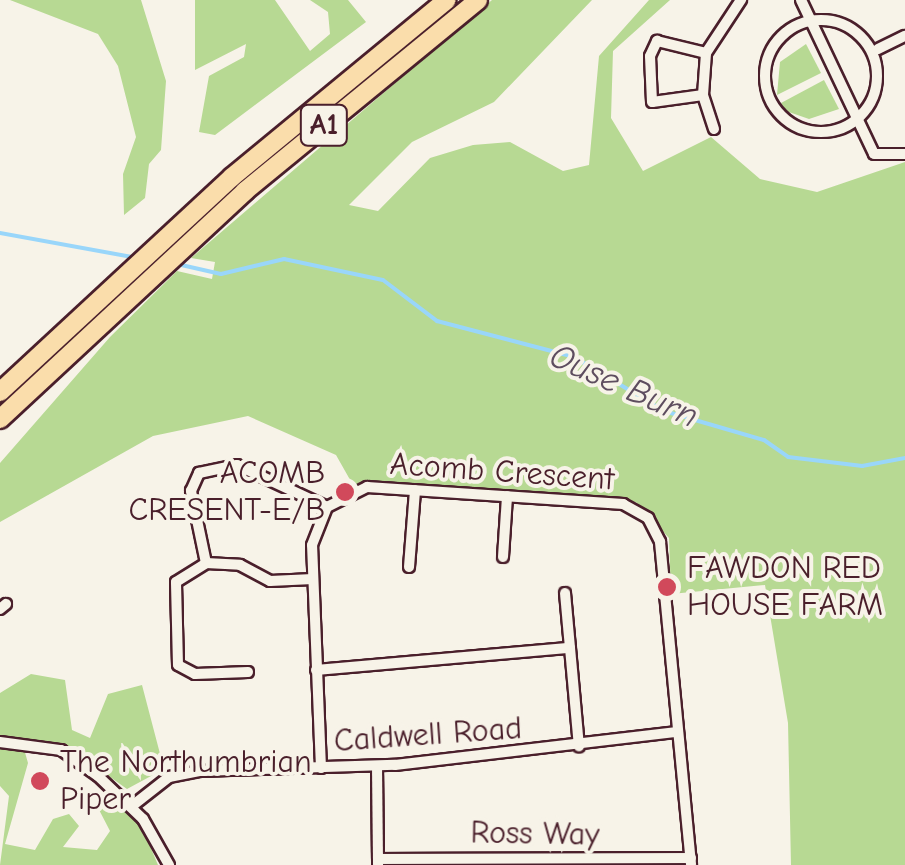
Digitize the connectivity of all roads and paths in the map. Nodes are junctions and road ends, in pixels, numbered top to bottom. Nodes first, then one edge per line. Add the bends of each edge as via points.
1 (447, 0) edge
2 (478, 0) edge
3 (741, 0) edge
4 (801, 0) edge
5 (813, 26) junction
6 (905, 36) edge
7 (878, 50) junction
8 (706, 53) junction
9 (703, 95) junction
10 (855, 115) junction
11 (714, 129) dead end
12 (905, 154) edge
13 (156, 258) junction
14 (53, 354) junction
15 (0, 382) edge
16 (0, 392) edge
17 (0, 419) edge
18 (0, 433) edge
19 (415, 490) junction
20 (507, 496) junction
21 (327, 508) junction
22 (502, 557) dead end
23 (206, 563) junction
24 (410, 566) dead end
25 (312, 580) junction
26 (565, 593) dead end
27 (570, 648) junction
28 (230, 658) dead end
29 (316, 670) junction
30 (248, 672) dead end
31 (230, 673) junction
32 (677, 732) junction
33 (0, 742) edge
34 (579, 746) junction
35 (377, 766) junction
36 (321, 768) junction
37 (132, 806) junction
38 (691, 861) edge
39 (378, 862) edge
40 (578, 863) edge
41 (170, 865) edge

1 - 13 highway, A1
2 - 13 highway, A1
3 - 8 street
4 - 5 street
5 - 7 street via 856,29
5 - 10 street
5 - 10 street via 771,54 766,104 804,129
6 - 7 street
7 - 10 street via 876,90
8 - 9 street
8 - 9 street via 656,41 650,56 652,102
9 - 11 street
10 - 12 street via 881,157
13 - 14 highway, A1
14 - 15 highway, A1
14 - 16 highway, A1
14 - 17 highway, A1
14 - 18 highway, A1
19 - 20 street, Acomb Crescent
19 - 21 street, Acomb Crescent via 366,487
19 - 24 street
20 - 22 street
20 - 32 street, Acomb Crescent via 623,504 648,518 660,542
21 - 23 street via 237,465 199,473 191,491
21 - 25 street via 312,545
23 - 25 street via 240,565 270,580
23 - 31 street via 176,582 174,657 186,672
25 - 29 street
26 - 27 street
27 - 29 street
27 - 34 street
28 - 31 street
29 - 36 street
30 - 31 street
32 - 34 street, Caldwell Road
32 - 38 street, Acomb Crescent
33 - 37 street via 60,750
34 - 35 street, Caldwell Road
35 - 36 street, Caldwell Road
35 - 39 street
36 - 37 street, Caldwell Road via 169,777
37 - 41 street
38 - 40 street, Ross Way
39 - 40 street, Ross Way

